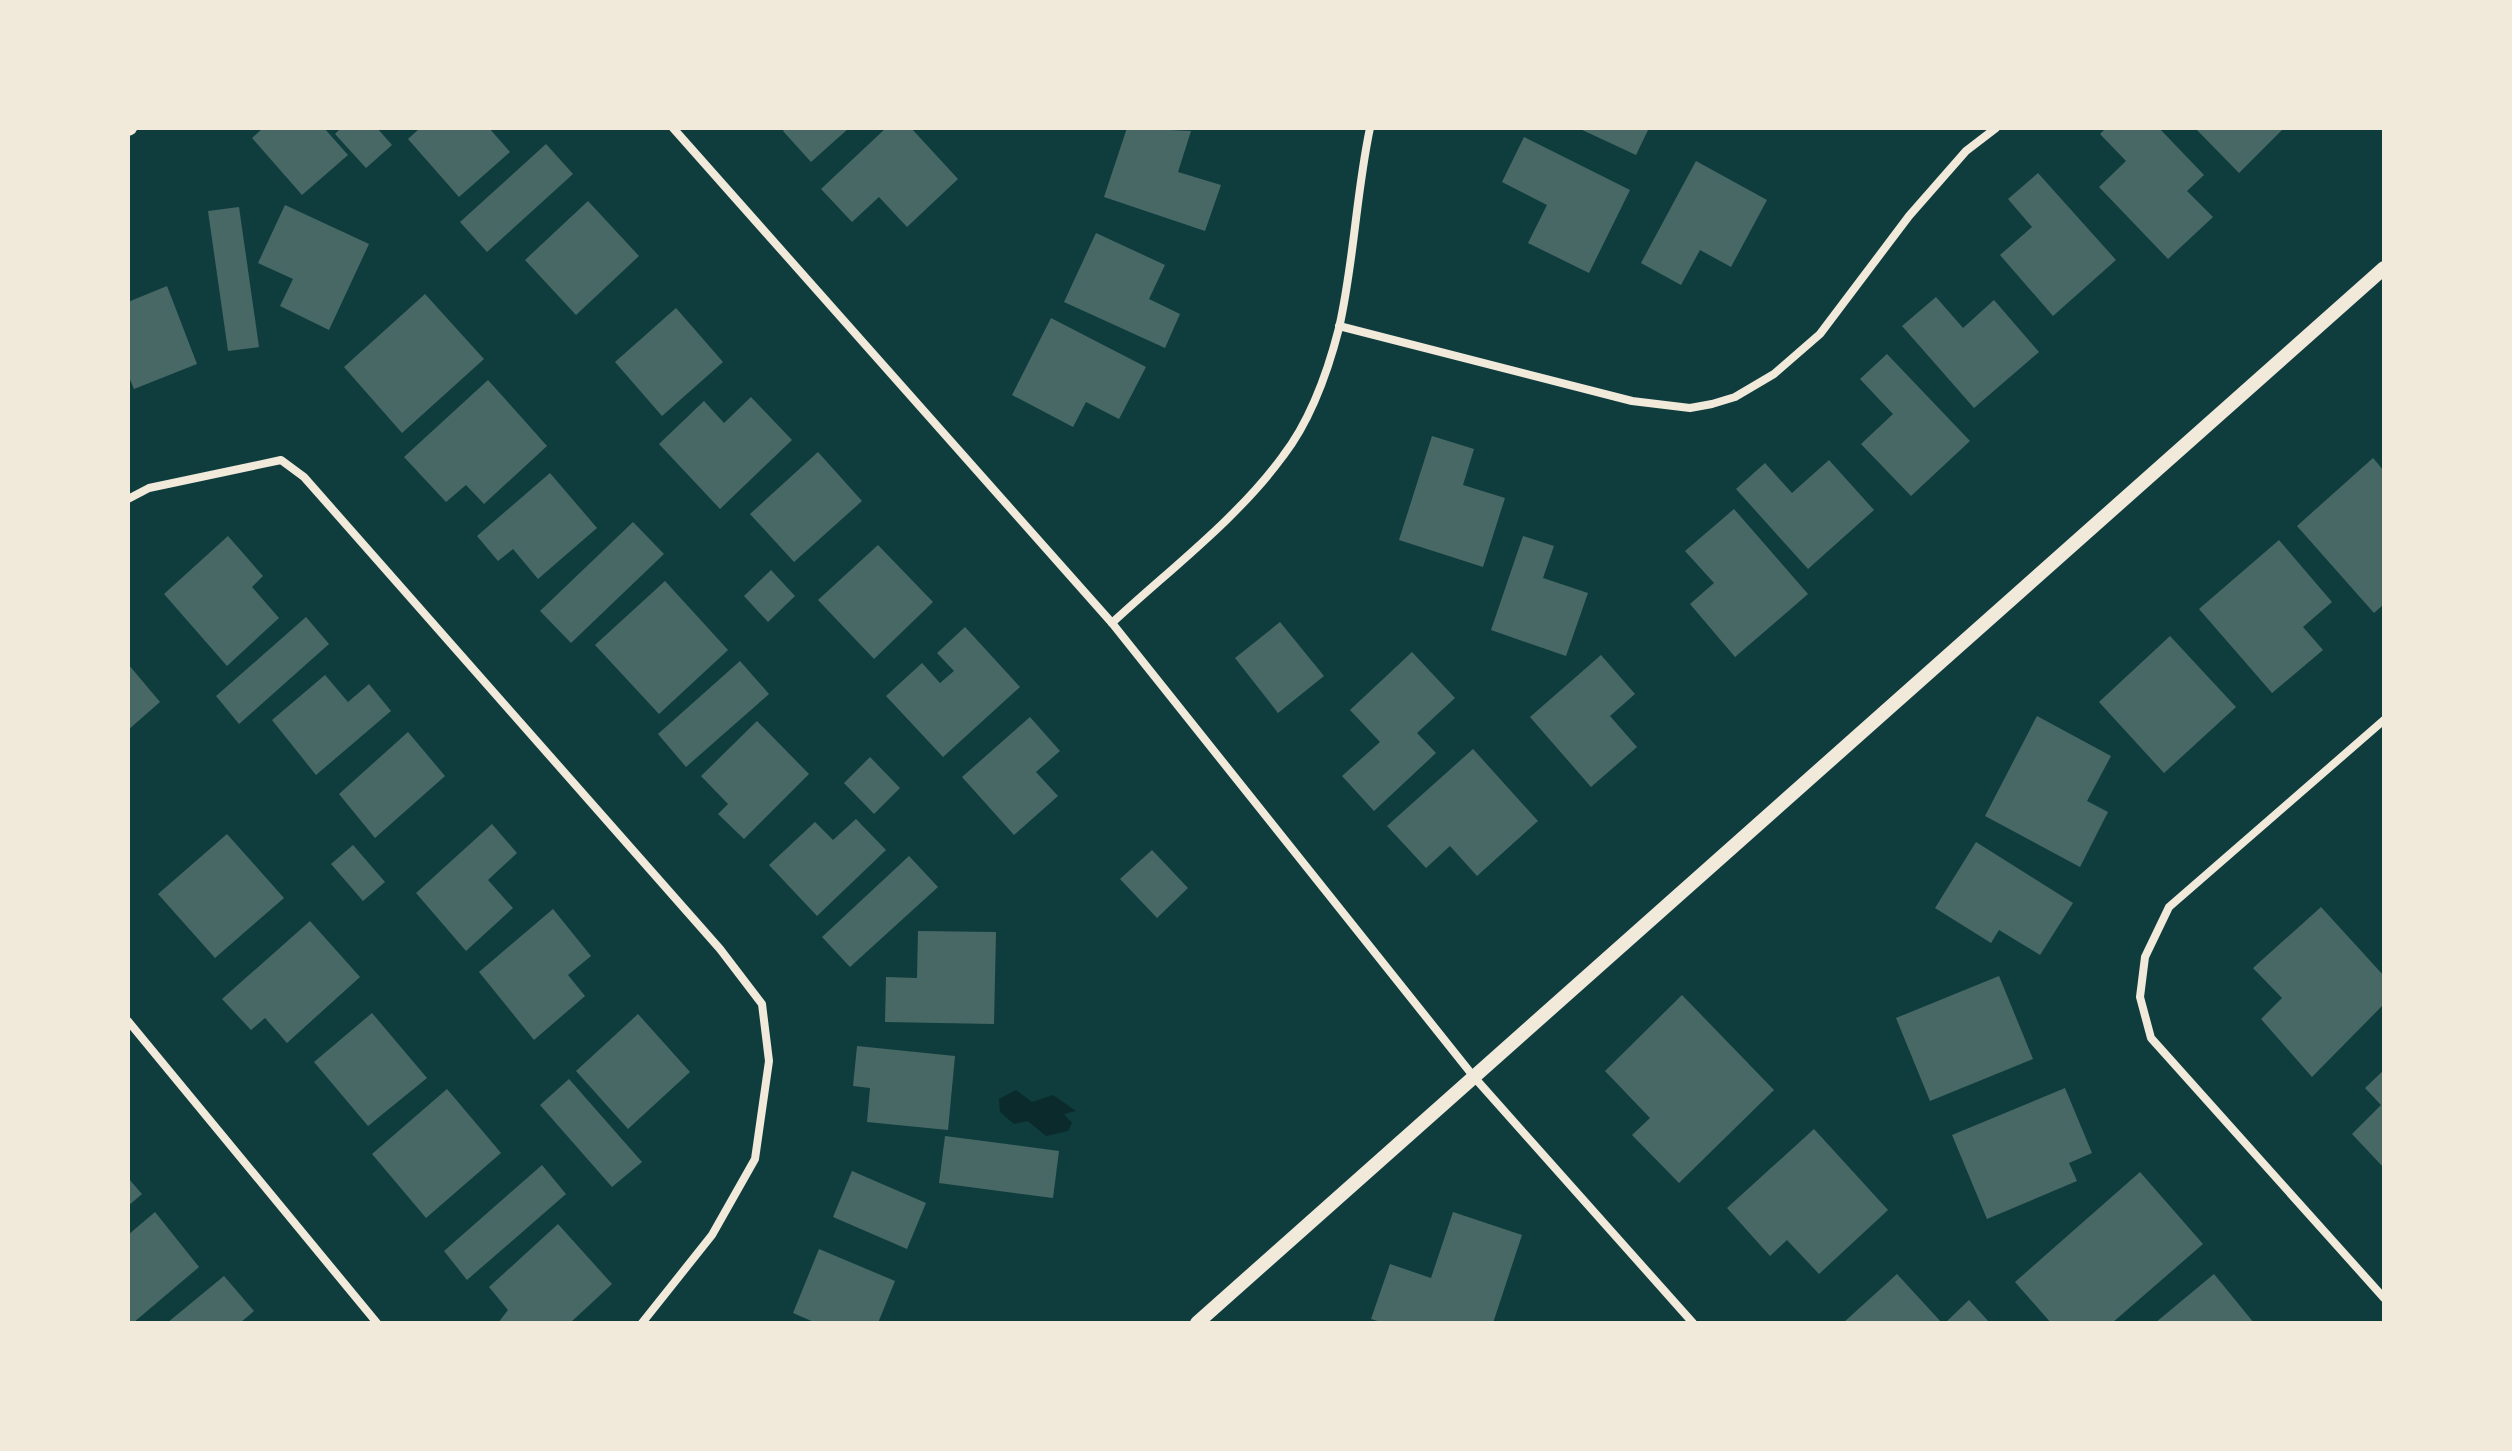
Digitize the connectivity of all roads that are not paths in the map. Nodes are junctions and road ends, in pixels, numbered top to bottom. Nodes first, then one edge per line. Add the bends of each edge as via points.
1 (673, 128) edge
2 (1370, 128) edge
3 (1996, 128) edge
4 (2384, 268) edge
5 (1339, 326) junction
6 (128, 499) edge
7 (1112, 623) junction
8 (2384, 720) edge
9 (128, 1021) edge
10 (1474, 1077) junction
11 (2384, 1298) edge
12 (377, 1323) edge
13 (642, 1323) edge
14 (1197, 1323) edge
15 (1693, 1323) edge

1 - 7 street
2 - 5 street
3 - 5 street via 1966,151 1909,216 1820,334 1774,374 1712,404 1690,408 1632,401
4 - 10 street
5 - 7 street via 1326,369 1283,457 1243,502
6 - 13 street via 149,488 281,460 304,477 720,949 762,1004 769,1061 755,1159 712,1235
7 - 10 street
8 - 11 street via 2169,907 2145,957 2140,997 2151,1038
9 - 12 street
10 - 14 street
10 - 15 street

